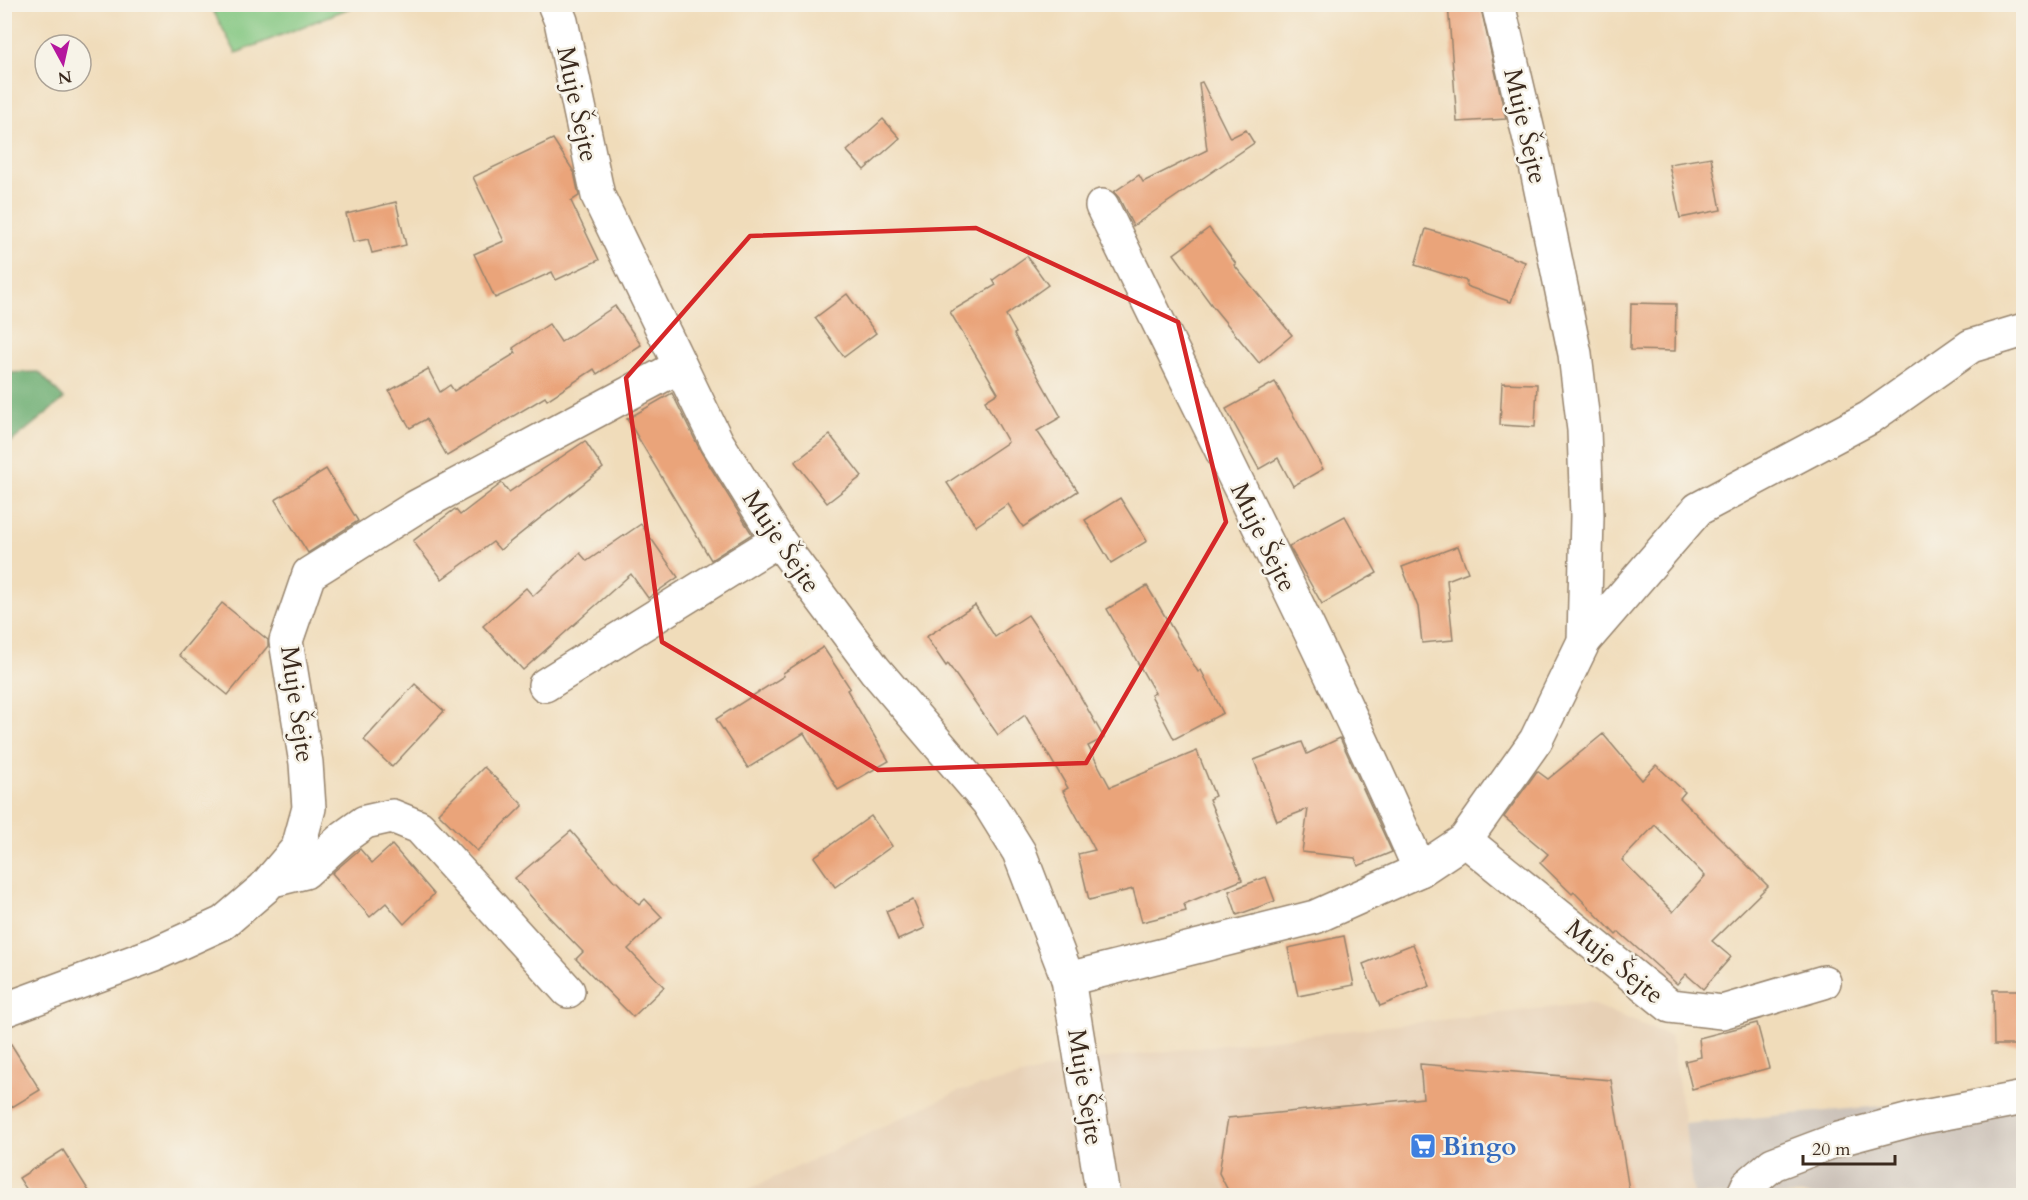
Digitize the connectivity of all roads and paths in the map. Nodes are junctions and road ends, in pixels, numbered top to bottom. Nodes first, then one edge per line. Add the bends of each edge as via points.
1 (554, 4) edge
2 (1498, 4) edge
3 (1102, 206) dead end
4 (2024, 330) edge
5 (680, 366) junction
6 (777, 540) junction
7 (1584, 641) junction
8 (545, 685) dead end
9 (1465, 840) junction
10 (1420, 870) junction
11 (270, 881) junction
12 (1068, 979) junction
13 (1824, 982) dead end
14 (568, 991) dead end
15 (4, 1010) edge
16 (2024, 1098) edge
17 (1103, 1196) edge
18 (1743, 1196) edge

1 - 5 street, Muje Šejte via 561,21 598,196
2 - 7 street, Muje Šejte via 1575,354 1584,430 1587,516
3 - 10 street, Muje Šejte via 1267,541
4 - 7 street, Muje Šejte via 1971,346 1869,418 1698,509
5 - 6 street, Muje Šejte via 717,442
5 - 11 street, Muje Šejte via 416,507 309,574 286,640 306,763 309,808 298,848
6 - 8 street
6 - 12 street, Muje Šejte via 875,670 988,802 1019,852
7 - 9 street, Muje Šejte via 1536,740
9 - 10 street, Muje Šejte
9 - 13 street, Muje Šejte via 1670,1006 1722,1012
10 - 12 street, Muje Šejte via 1315,917
11 - 14 street via 305,872 364,822 393,816 419,826
11 - 15 street, Muje Šejte via 223,923 155,954
12 - 17 street, Muje Šejte
16 - 18 street via 1918,1118 1839,1139 1773,1164 1749,1185

